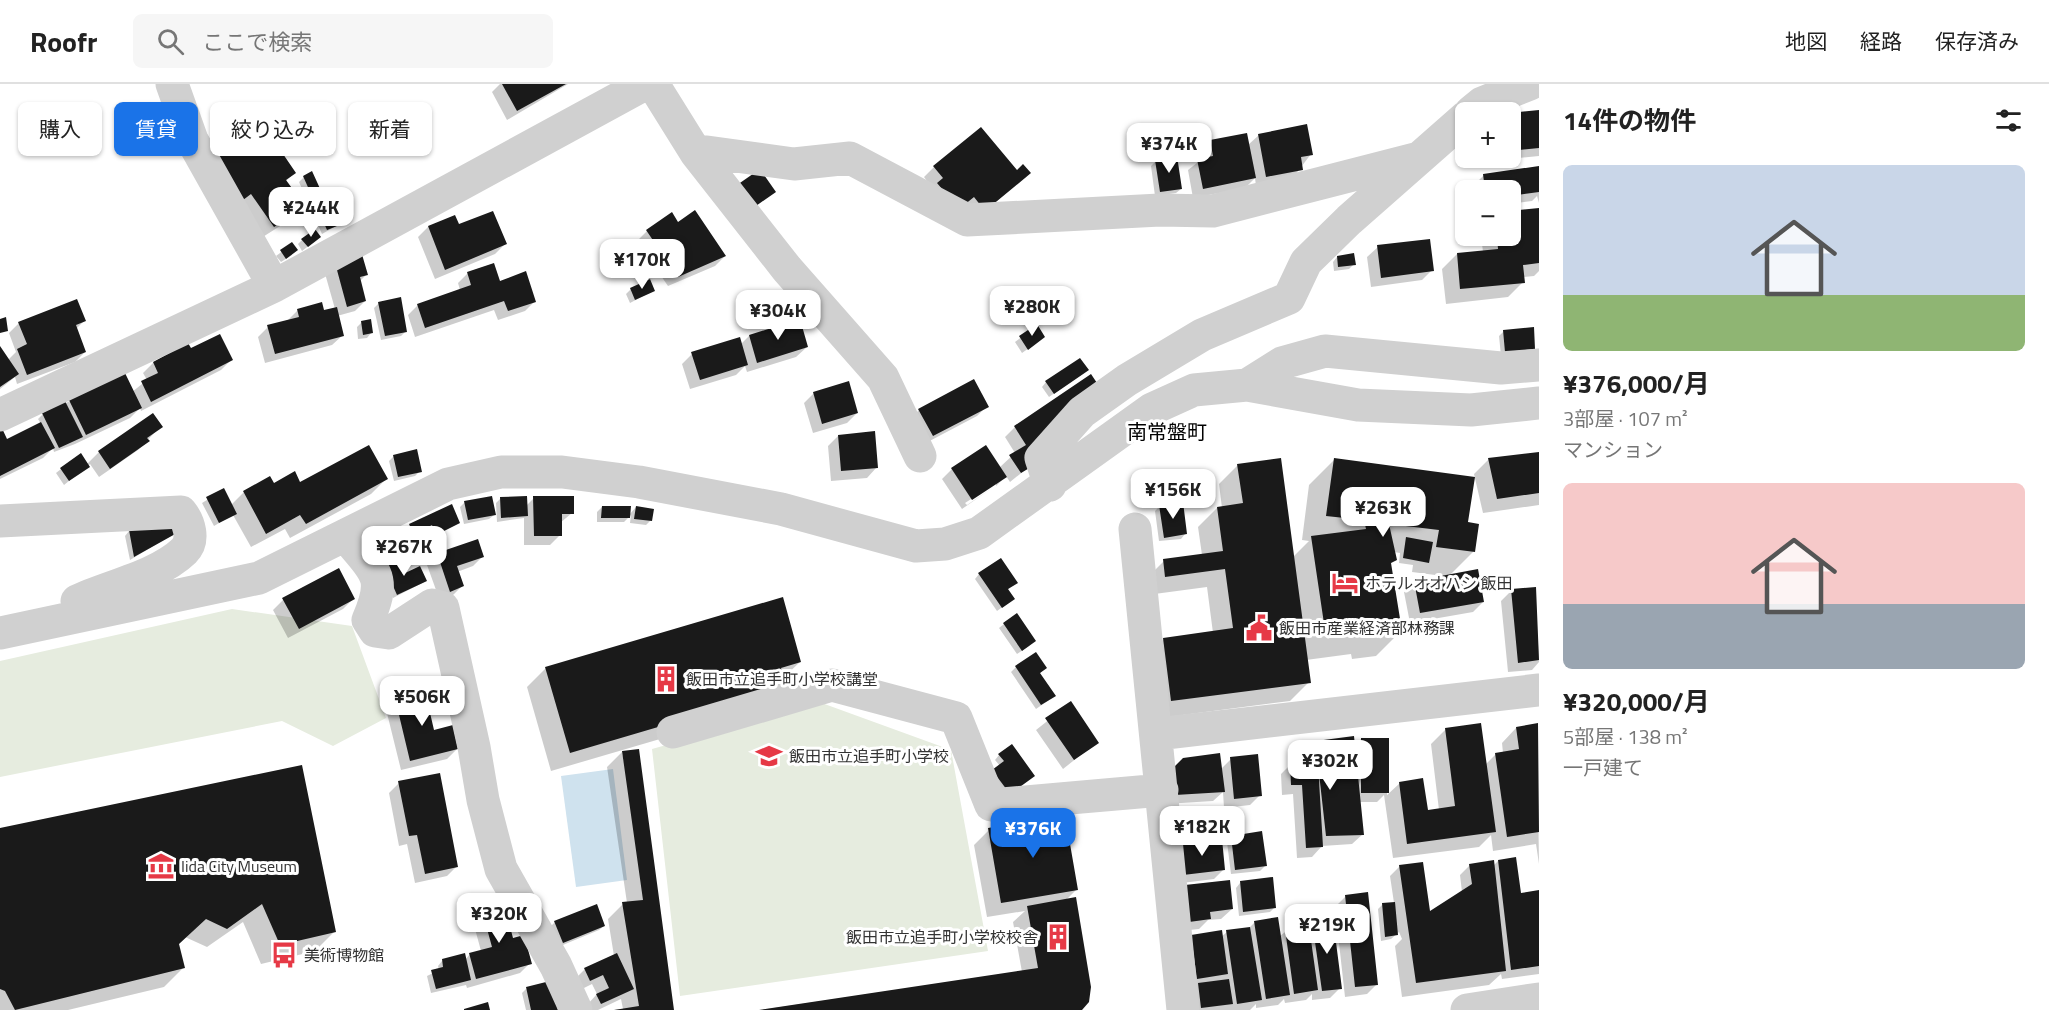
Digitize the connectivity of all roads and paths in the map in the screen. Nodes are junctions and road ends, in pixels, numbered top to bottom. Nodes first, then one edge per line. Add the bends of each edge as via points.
1 (172, 84) edge
2 (645, 84) edge
3 (653, 84) edge
4 (1530, 84) edge
5 (1485, 102) edge
6 (1455, 127) edge
7 (696, 153) junction
8 (1419, 158) junction
9 (274, 286) junction
10 (1539, 364) edge
11 (1247, 385) junction
12 (1539, 403) edge
13 (0, 415) edge
14 (920, 456) dead end
15 (1050, 485) junction
16 (0, 521) edge
17 (1136, 529) dead end
18 (346, 536) junction
19 (38, 626) junction
20 (0, 633) edge
21 (1539, 690) edge
22 (673, 732) dead end
23 (1157, 734) junction
24 (1162, 790) junction
25 (1539, 999) edge
26 (576, 1010) edge
27 (1183, 1010) edge
28 (1467, 1010) edge

1 - 9 street via 192,140
2 - 9 street
3 - 7 street
4 - 5 street
6 - 8 street
7 - 8 street via 794,164 850,158 967,220 1213,211
7 - 14 street via 788,269 883,378
8 - 15 street via 1306,262 1288,298 1202,335 1082,412 1041,458
9 - 13 street
10 - 11 street via 1501,368 1325,351 1282,363
11 - 12 street via 1358,405 1471,410
11 - 15 street via 1194,390 1152,409
15 - 18 street via 979,533 945,544 916,546 781,509 639,482 562,472 501,472 448,484
16 - 19 street via 181,512 189,522 186,550 153,571 79,600
17 - 23 street
18 - 19 street via 259,578
18 - 26 street via 377,577 379,595 368,620 375,631 389,633 432,605 442,608 501,869 556,966
19 - 20 street
21 - 23 street
22 - 24 street via 832,686 956,718 991,805
23 - 24 street
24 - 27 street
25 - 28 street

